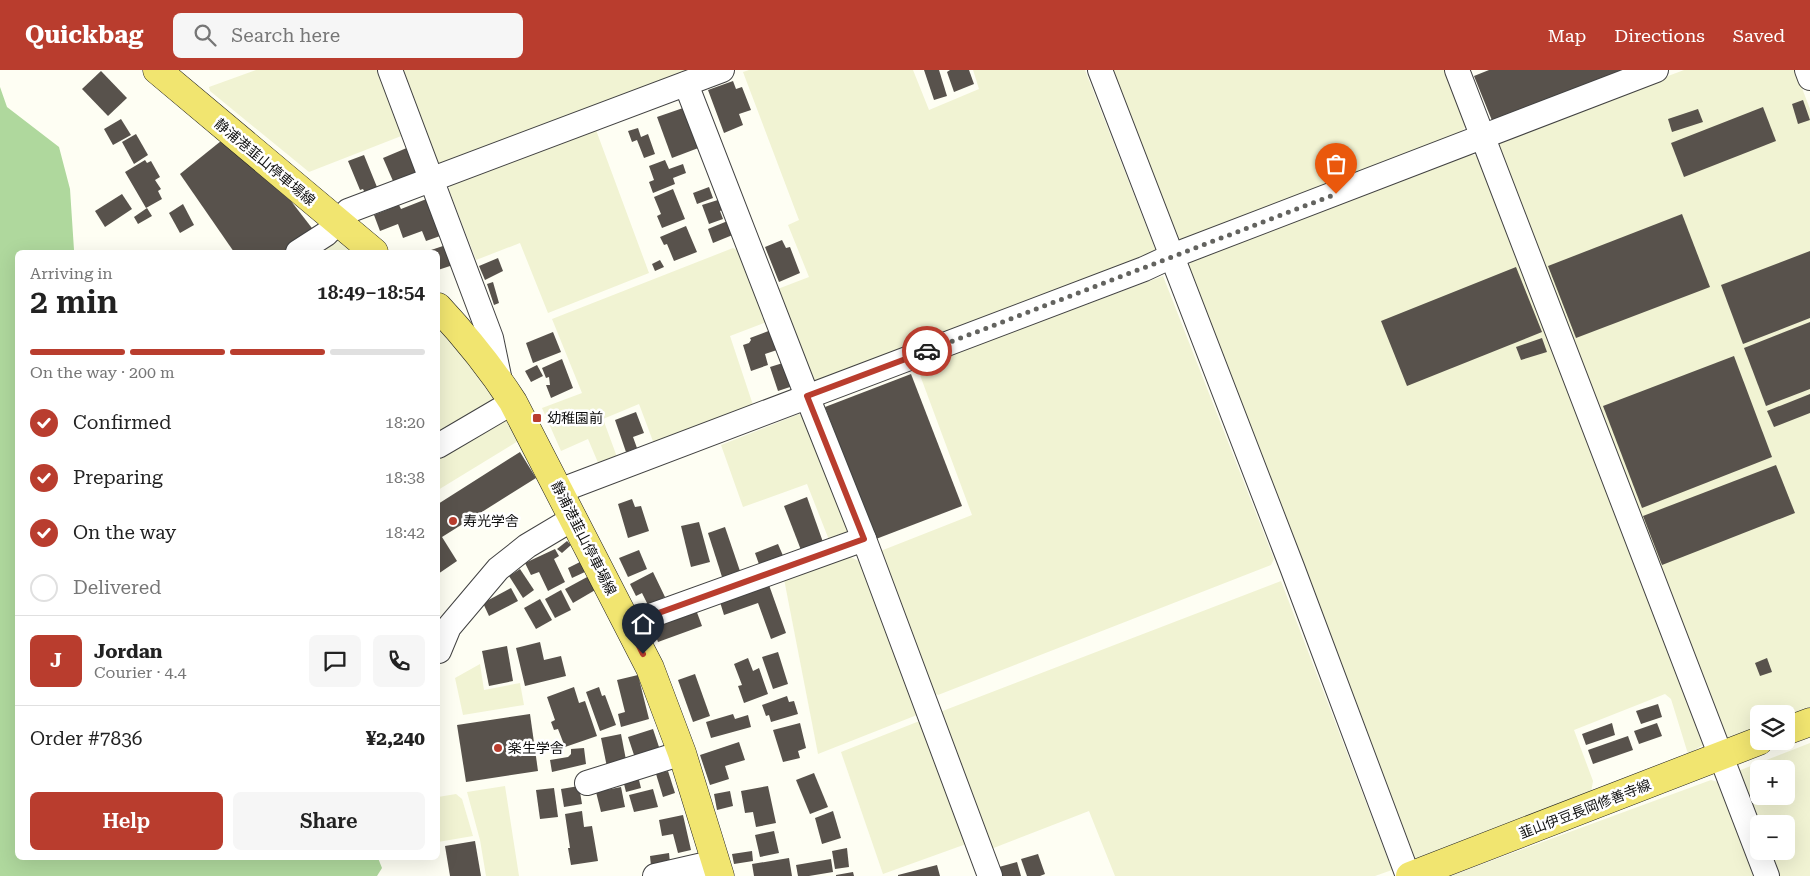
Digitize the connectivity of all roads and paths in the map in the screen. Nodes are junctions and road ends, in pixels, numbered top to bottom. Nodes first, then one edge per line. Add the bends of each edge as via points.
1 (157, 70) edge
2 (390, 70) edge
3 (722, 70) edge
4 (1100, 70) edge
5 (1457, 70) edge
6 (1656, 70) edge
7 (1807, 70) edge
8 (1810, 78) edge
9 (686, 84) junction
10 (1482, 137) junction
11 (432, 181) junction
12 (337, 222) junction
13 (301, 250) edge
14 (372, 250) edge
15 (1172, 256) junction
16 (440, 309) edge
17 (507, 392) junction
18 (807, 396) junction
19 (440, 444) edge
20 (559, 491) junction
21 (574, 518) junction
22 (864, 539) junction
23 (628, 624) junction
24 (440, 649) edge
25 (1810, 722) edge
26 (1795, 728) edge
27 (1750, 745) edge
28 (682, 753) junction
29 (1722, 756) junction
30 (587, 783) dead end
31 (718, 869) edge
32 (654, 876) edge
33 (990, 876) edge
34 (1409, 876) edge
35 (1767, 876) edge

1 - 12 main road, 静浦港韮山停車場線
2 - 11 street
3 - 9 street
4 - 15 street
5 - 10 street
6 - 10 street
7 - 8 street
9 - 11 street
9 - 18 street
10 - 15 street
10 - 29 street
11 - 12 street via 348,211
11 - 17 street
12 - 13 street via 326,234
12 - 14 main road, 静浦港韮山停車場線
15 - 18 street
15 - 34 street
16 - 17 main road, 静浦港韮山停車場線
17 - 19 street
17 - 20 main road, 静浦港韮山停車場線
18 - 20 street
18 - 22 street
20 - 21 main road, 静浦港韮山停車場線
21 - 23 main road, 静浦港韮山停車場線
21 - 24 street via 498,569 449,626
22 - 23 street
22 - 33 street
23 - 28 main road, 静浦港韮山停車場線 via 650,668
25 - 26 main road
27 - 29 main road, 韮山伊豆長岡修善寺線
28 - 30 street
28 - 31 main road, 静浦港韮山停車場線
29 - 34 main road, 韮山伊豆長岡修善寺線
29 - 35 street
31 - 32 street

